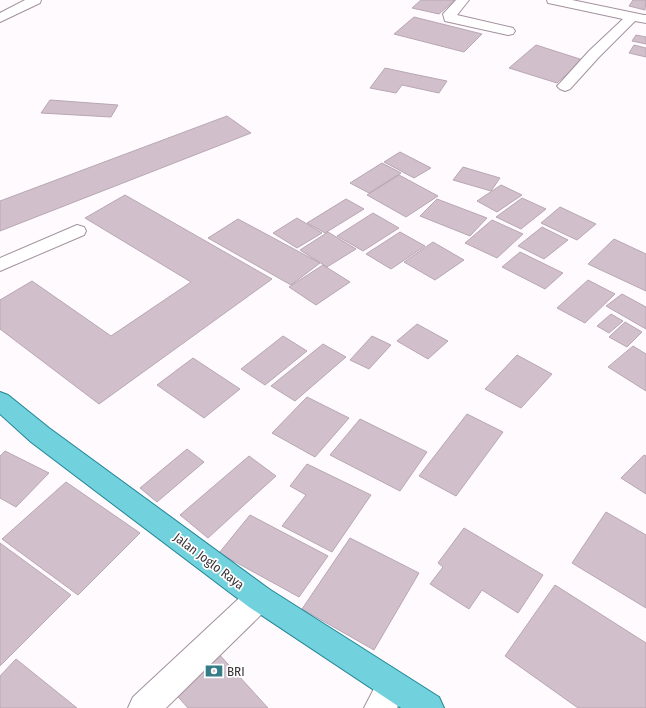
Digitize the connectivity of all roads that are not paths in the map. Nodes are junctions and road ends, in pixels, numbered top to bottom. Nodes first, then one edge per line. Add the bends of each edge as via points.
1 (35, 0) edge
2 (463, 0) edge
3 (553, 0) edge
4 (632, 17) junction
5 (0, 18) edge
6 (646, 20) edge
7 (508, 31) dead end
8 (565, 86) dead end
9 (77, 231) dead end
10 (0, 265) edge
11 (0, 401) edge
12 (259, 598) junction
13 (386, 697) edge
14 (144, 708) edge
15 (428, 708) edge

1 - 5 street
2 - 7 street via 450,14 450,18
3 - 4 street
4 - 6 street
4 - 8 street
9 - 10 street
11 - 12 main road, Jalan Joglo Raya via 40,435
12 - 13 main road, Jalan Joglo Raya
12 - 14 street
13 - 15 main road, Jalan Joglo Raya

